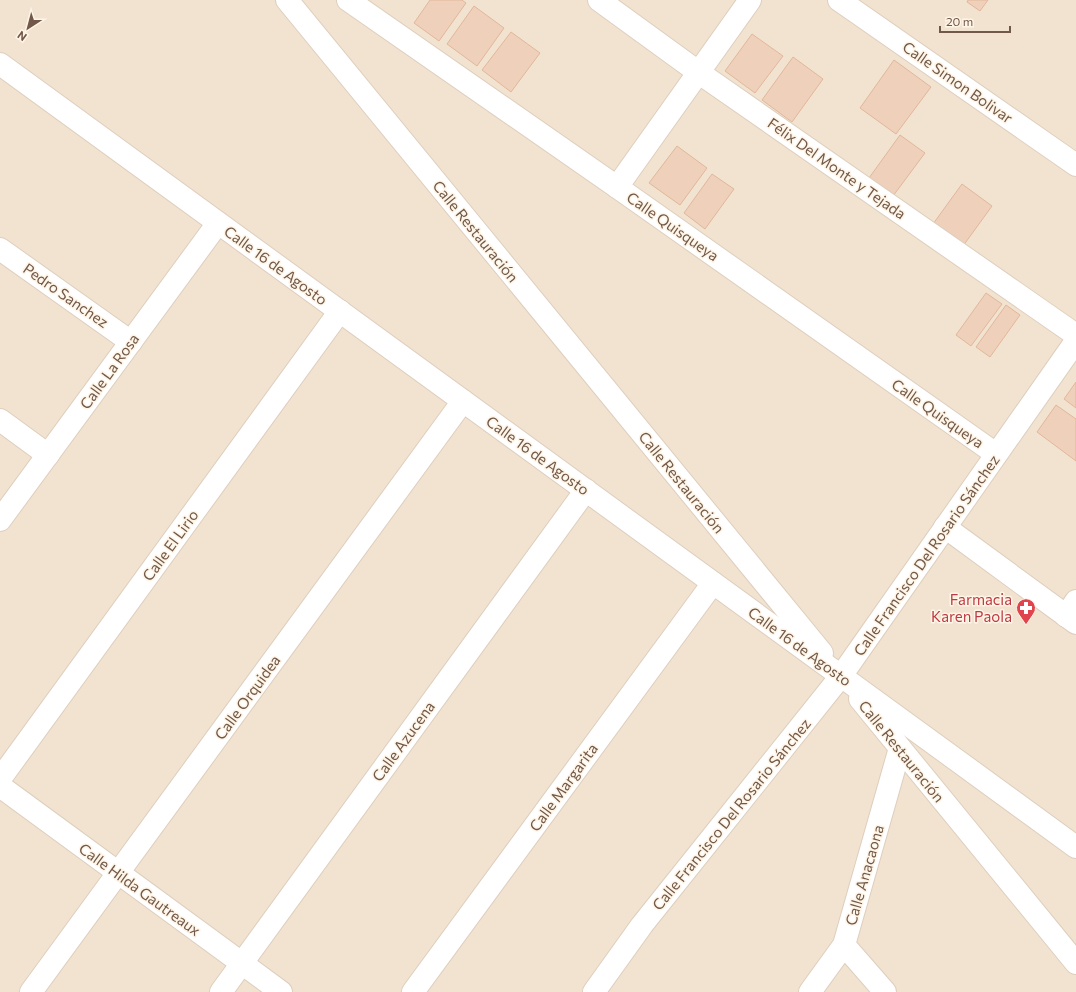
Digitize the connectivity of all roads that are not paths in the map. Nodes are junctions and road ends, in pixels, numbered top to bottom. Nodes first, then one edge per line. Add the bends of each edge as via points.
1 (287, 0) edge
2 (348, 0) edge
3 (599, 0) edge
4 (750, 0) edge
5 (839, 0) edge
6 (0, 64) edge
7 (698, 72) junction
8 (1076, 165) edge
9 (617, 187) junction
10 (218, 223) junction
11 (0, 249) edge
12 (340, 311) junction
13 (1076, 334) edge
14 (131, 342) junction
15 (1076, 342) edge
16 (463, 401) junction
17 (0, 420) edge
18 (996, 454) junction
19 (48, 455) junction
20 (586, 490) junction
21 (0, 520) edge
22 (945, 528) junction
23 (713, 583) junction
24 (1073, 613) edge
25 (841, 676) junction
26 (900, 748) junction
27 (0, 779) edge
28 (0, 786) edge
29 (1076, 847) edge
30 (118, 873) junction
31 (844, 945) junction
32 (242, 963) junction
33 (1076, 963) edge
34 (31, 992) edge
35 (221, 992) edge
36 (281, 992) edge
37 (413, 992) edge
38 (594, 992) edge
39 (810, 992) edge
40 (885, 992) edge

1 - 25 street, Calle Restauración
2 - 9 street, Calle Quisqueya
3 - 7 street, Félix Del Monte y Tejada
4 - 7 street
5 - 8 street, Calle Simon Bolivar
6 - 10 street, Calle 16 de Agosto
7 - 9 street
7 - 13 street, Félix Del Monte y Tejada
9 - 18 street, Calle Quisqueya
10 - 12 street, Calle 16 de Agosto
10 - 14 street, Calle La Rosa
11 - 14 street, Pedro Sanchez
12 - 16 street, Calle 16 de Agosto
12 - 27 street, Calle El Lirio
14 - 19 street, Calle La Rosa
15 - 18 street, Calle Francisco Del Rosario Sánchez
16 - 20 street, Calle 16 de Agosto
16 - 30 street, Calle Orquidea
17 - 19 street
18 - 22 street, Calle Francisco Del Rosario Sánchez
19 - 21 street, Calle La Rosa
20 - 23 street, Calle 16 de Agosto
20 - 32 street, Calle Azucena
22 - 24 street
22 - 25 street, Calle Francisco Del Rosario Sánchez
23 - 25 street, Calle 16 de Agosto
23 - 37 street, Calle Margarita
25 - 26 street, Calle Restauración
25 - 29 street, Calle 16 de Agosto
25 - 38 street, Calle Francisco Del Rosario Sánchez via 642,925
26 - 31 street, Calle Anacaona
26 - 33 street, Calle Restauración
28 - 30 street, Calle Hilda Gautreaux
30 - 32 street, Calle Hilda Gautreaux
30 - 34 street, Calle Orquidea
31 - 39 street, Calle Anacaona
31 - 40 street
32 - 35 street, Calle Azucena
32 - 36 street, Calle Hilda Gautreaux

